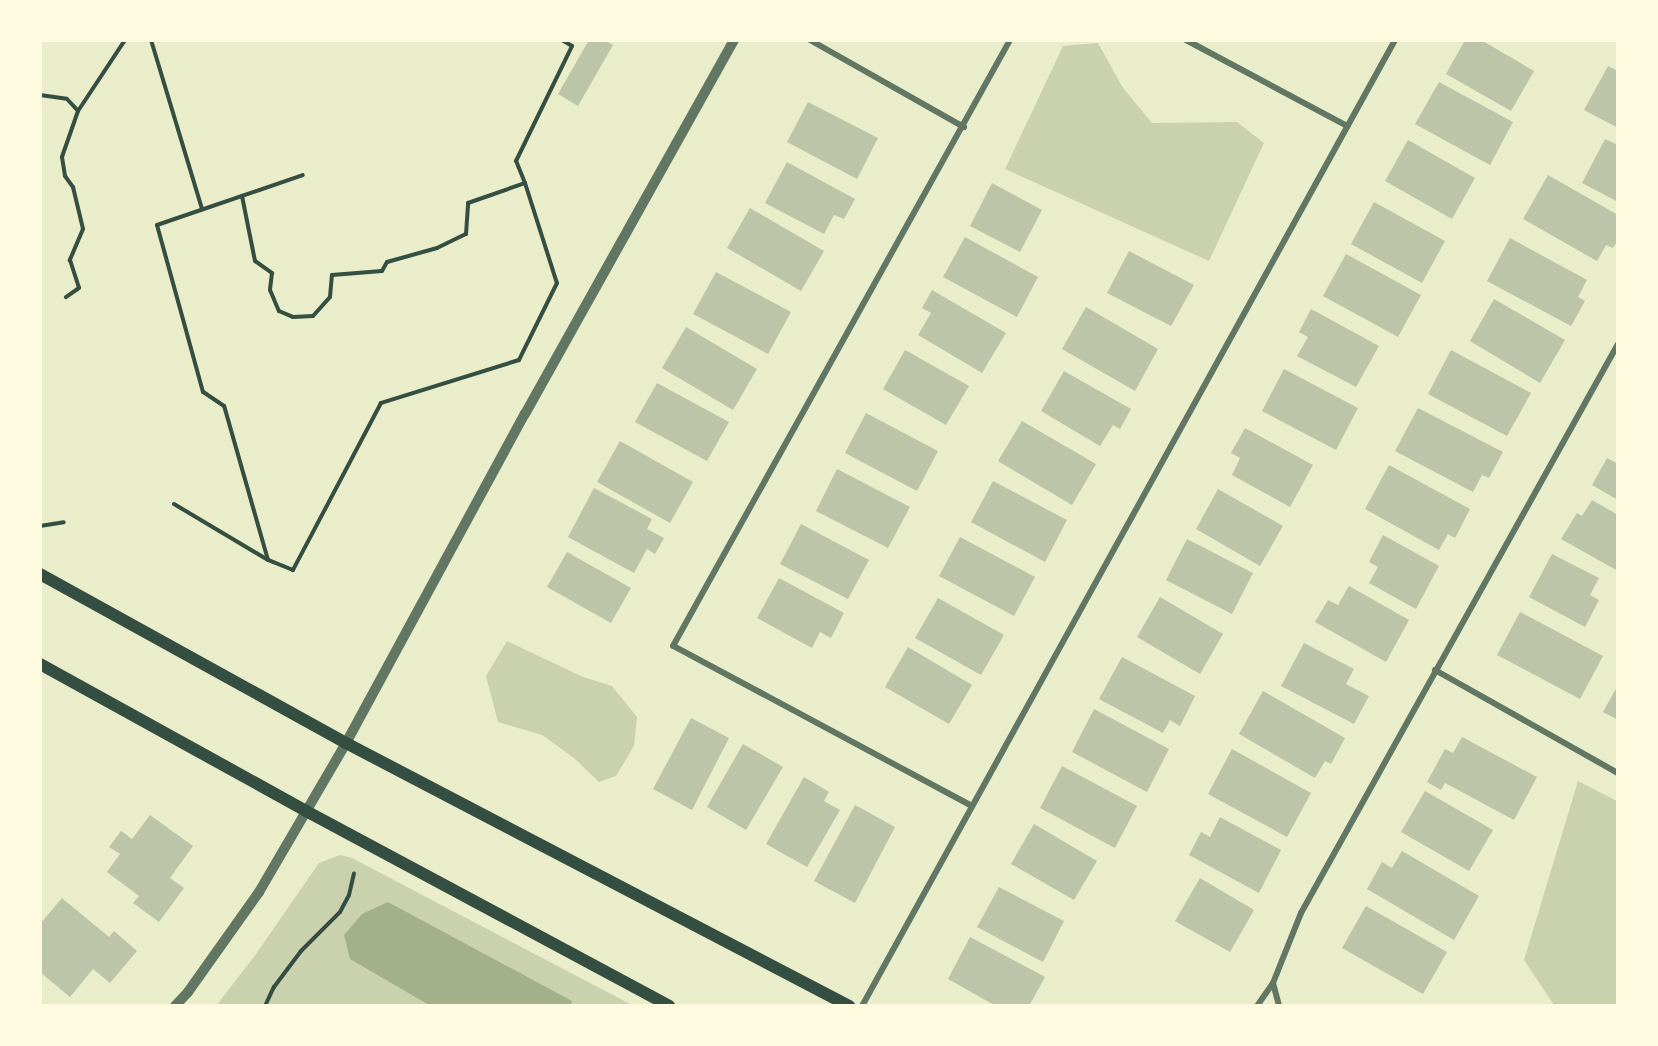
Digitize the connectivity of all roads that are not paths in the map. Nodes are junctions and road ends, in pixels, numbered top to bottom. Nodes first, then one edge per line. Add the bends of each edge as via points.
1 (734, 40) edge
2 (810, 40) edge
3 (1010, 40) edge
4 (1186, 40) edge
5 (1395, 40) edge
6 (1347, 126) junction
7 (964, 127) junction
8 (1617, 344) edge
9 (40, 574) edge
10 (40, 664) edge
11 (1435, 670) junction
12 (346, 743) junction
13 (1617, 773) edge
14 (972, 806) junction
15 (306, 811) junction
16 (1273, 983) junction
17 (175, 1005) edge
18 (669, 1005) edge
19 (849, 1005) edge
20 (862, 1005) edge
21 (1257, 1005) edge
22 (1279, 1005) edge

1 - 12 street
2 - 7 street
3 - 7 street
4 - 6 street
5 - 6 street
6 - 14 street
7 - 14 street via 673,646
8 - 11 street
9 - 12 main road
10 - 15 main road
11 - 13 street
11 - 16 street via 1301,913
12 - 15 street
12 - 19 main road
14 - 20 street
15 - 17 street via 259,892
15 - 18 main road
16 - 21 street
16 - 22 street

